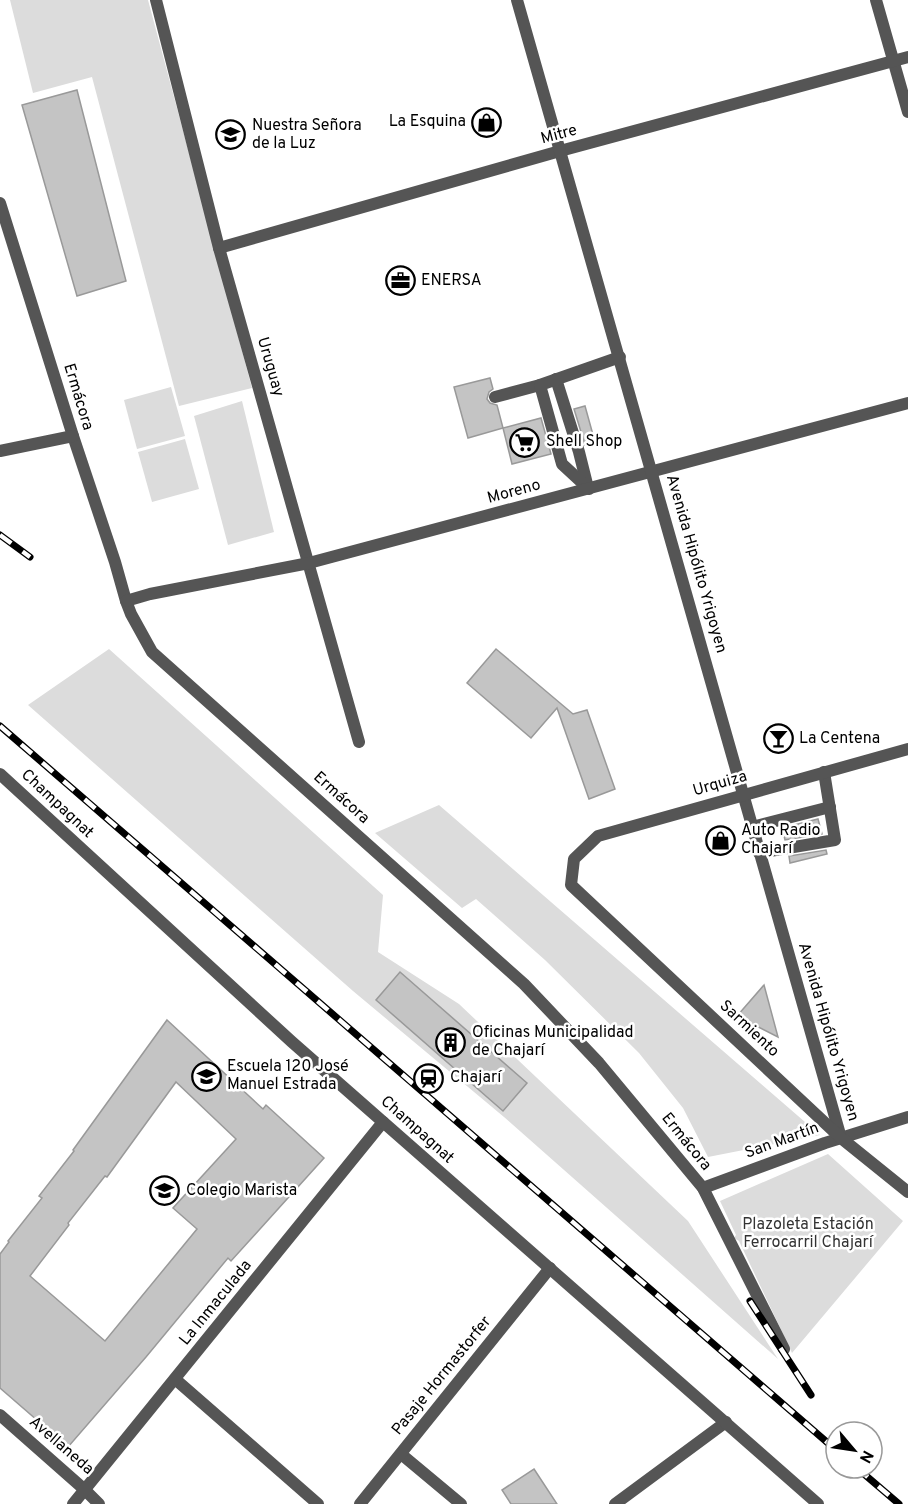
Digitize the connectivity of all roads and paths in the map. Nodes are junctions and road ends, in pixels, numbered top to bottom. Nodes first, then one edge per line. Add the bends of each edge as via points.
1 (156, 0) edge
2 (517, 0) edge
3 (876, 0) edge
4 (908, 57) edge
5 (893, 61) junction
6 (908, 112) edge
7 (561, 151) junction
8 (0, 203) edge
9 (219, 248) junction
10 (620, 357) junction
11 (556, 379) junction
12 (540, 385) junction
13 (495, 397) dead end
14 (908, 403) edge
15 (73, 436) junction
16 (0, 452) edge
17 (653, 472) junction
18 (589, 489) junction
19 (309, 563) junction
20 (126, 601) junction
21 (359, 742) dead end
22 (908, 749) edge
23 (824, 772) junction
24 (0, 774) edge
25 (743, 795) junction
26 (830, 807) junction
27 (752, 827) junction
28 (759, 853) junction
29 (571, 885) joint
30 (908, 1118) edge
31 (383, 1122) junction
32 (841, 1138) junction
33 (703, 1188) junction
34 (908, 1192) edge
35 (550, 1268) junction
36 (784, 1349) dead end
37 (175, 1379) junction
38 (0, 1415) edge
39 (726, 1422) junction
40 (401, 1454) junction
41 (86, 1490) junction
42 (73, 1504) edge
43 (99, 1504) edge
44 (318, 1504) edge
45 (360, 1504) edge
46 (461, 1504) edge
47 (615, 1504) edge
48 (818, 1504) edge

1 - 9 street, Uruguay
2 - 7 street, Avenida Hipólito Yrigoyen
3 - 5 street
4 - 5 street, Mitre
5 - 6 street
5 - 7 street, Mitre
7 - 9 street, Mitre
7 - 10 street, Avenida Hipólito Yrigoyen
8 - 15 street, Ermácora
9 - 19 street, Uruguay
10 - 11 street
10 - 17 street, Avenida Hipólito Yrigoyen
11 - 12 street
11 - 18 street
12 - 13 street
12 - 18 street via 562,464
14 - 17 street, Moreno
15 - 16 street
15 - 20 street, Ermácora
17 - 18 street, Moreno
17 - 25 street, Avenida Hipólito Yrigoyen
18 - 19 street, Moreno
19 - 20 street, Moreno
19 - 21 street, Uruguay
20 - 33 street, Ermácora via 152,652 524,984 599,1063
22 - 23 street, Urquiza
23 - 25 street, Urquiza
23 - 26 street
24 - 31 street, Champagnat
25 - 27 street, Avenida Hipólito Yrigoyen
25 - 29 street, Urquiza via 598,836 574,859
26 - 27 street
26 - 28 street via 836,840
27 - 28 street, Avenida Hipólito Yrigoyen
28 - 32 street, Avenida Hipólito Yrigoyen
29 - 32 street, Sarmiento
30 - 32 street, San Martín
31 - 35 street, Champagnat
31 - 37 street, La Inmaculada
32 - 33 street, San Martín
32 - 34 street, Sarmiento
33 - 36 street, Ermácora
35 - 39 street, Champagnat
35 - 40 street, Pasaje Hormastorfer
37 - 41 street, La Inmaculada
37 - 44 street
38 - 41 street, Avellaneda
39 - 47 street
39 - 48 street, Champagnat
40 - 45 street, Pasaje Hormastorfer
40 - 46 street
41 - 42 street, La Inmaculada
41 - 43 street, Avellaneda

